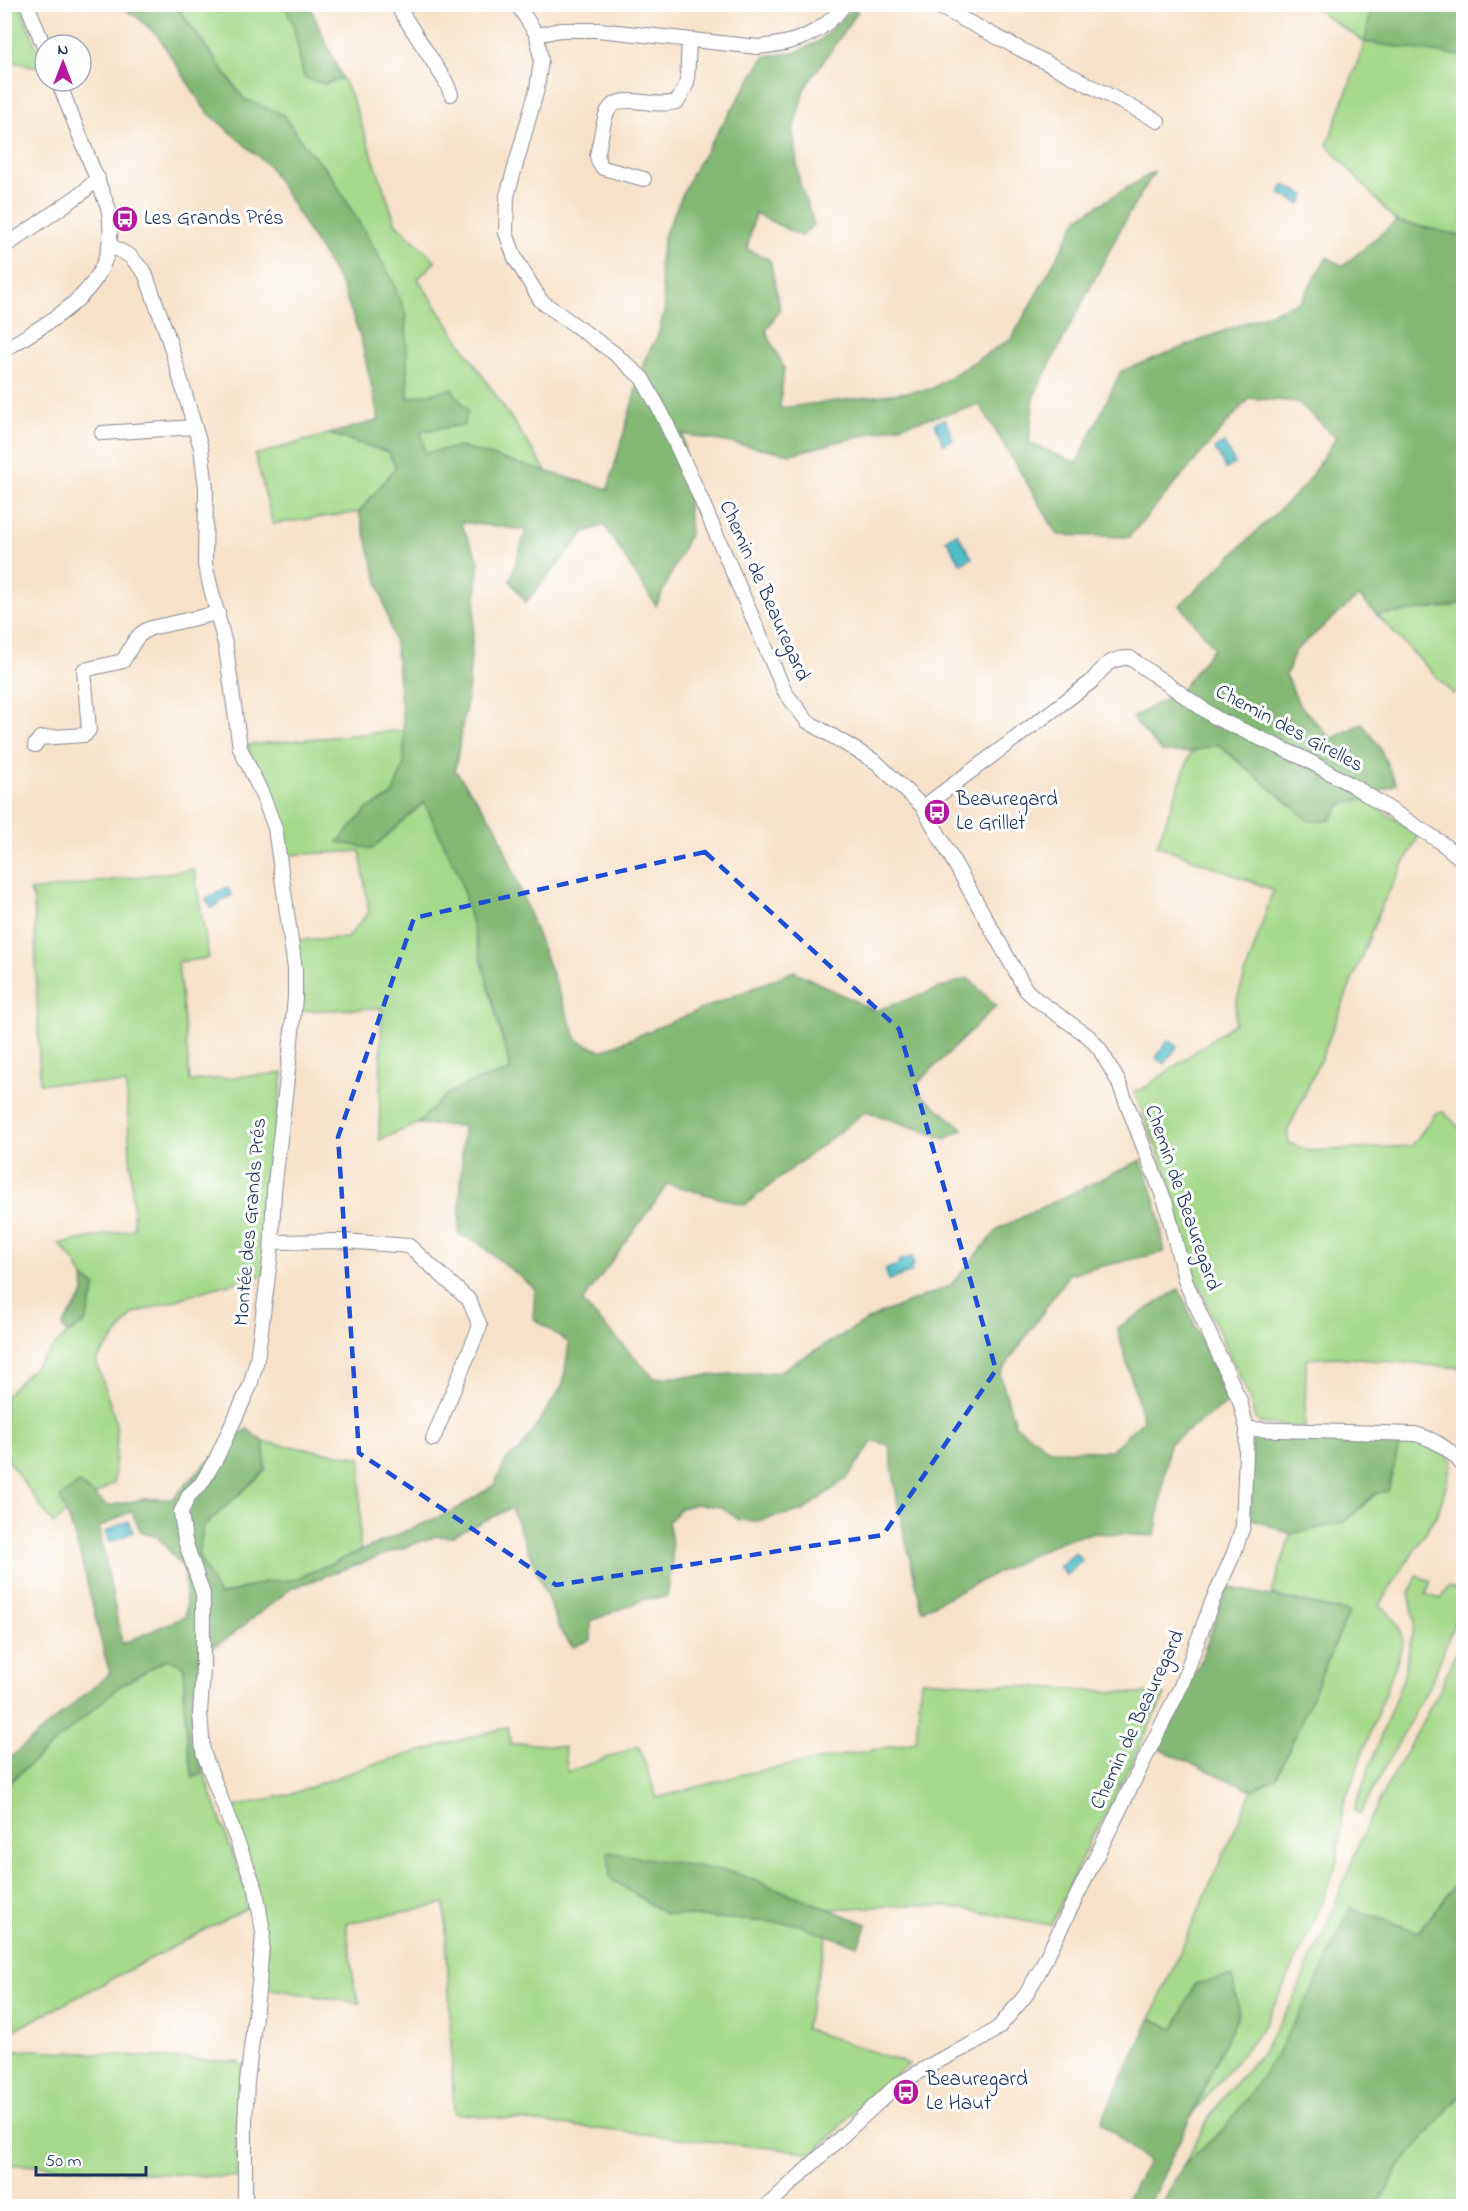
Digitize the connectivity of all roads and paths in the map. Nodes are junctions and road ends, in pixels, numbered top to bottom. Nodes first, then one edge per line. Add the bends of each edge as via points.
1 (27, 4) edge
2 (396, 4) edge
3 (517, 4) edge
4 (845, 4) edge
5 (934, 4) edge
6 (39, 33) edge
7 (537, 35) junction
8 (689, 41) junction
9 (63, 93) edge
10 (451, 94) dead end
11 (1158, 121) dead end
12 (98, 178) junction
13 (644, 178) dead end
14 (4, 244) edge
15 (111, 246) junction
16 (4, 350) edge
17 (195, 427) junction
18 (102, 433) dead end
19 (218, 613) junction
20 (36, 745) dead end
21 (923, 807) junction
22 (1464, 861) edge
23 (272, 1242) junction
24 (1247, 1429) junction
25 (433, 1439) dead end
26 (1464, 1469) edge
27 (245, 2206) edge
28 (767, 2206) edge

1 - 6 street
2 - 10 street
3 - 7 street, Chemin de Beauregard
4 - 8 street via 813,34 779,45
5 - 11 street
7 - 8 street via 560,30 598,30
7 - 21 street, Chemin de Beauregard via 540,75 507,196 506,233 515,258 541,301 642,378 693,481 784,692 807,721 876,762
8 - 13 street via 687,83 678,100 660,105 628,100 612,106 607,113 597,156 599,163 603,168
9 - 12 street
12 - 14 street
12 - 15 street via 111,219
15 - 16 street via 102,269 79,301
15 - 17 street, Montée des Grands Prés via 130,256 145,273
17 - 18 street
17 - 19 street, Montée des Grands Prés via 206,488 205,565
19 - 20 street via 140,632 123,662 84,670 89,730 85,735 40,738
19 - 23 street, Montée des Grands Prés via 240,748 275,828 295,969
21 - 22 street, Chemin des Girelles via 1091,682 1108,662 1130,658 1216,718 1305,759 1364,793
21 - 24 street, Chemin de Beauregard via 1026,990 1088,1036 1118,1081 1166,1204 1186,1283 1240,1401
23 - 25 street via 344,1241 409,1246 469,1300 480,1326
23 - 27 street, Montée des Grands Prés via 262,1328 250,1386 216,1459 201,1484 189,1494 181,1512 185,1541 203,1594 203,1752 256,1890 263,1932 247,2082
24 - 26 street via 1415,1434 1425,1436 1460,1460
24 - 28 street, Chemin de Beauregard via 1243,1526 1234,1553 1181,1686 1025,1996 999,2027 982,2039 897,2085

